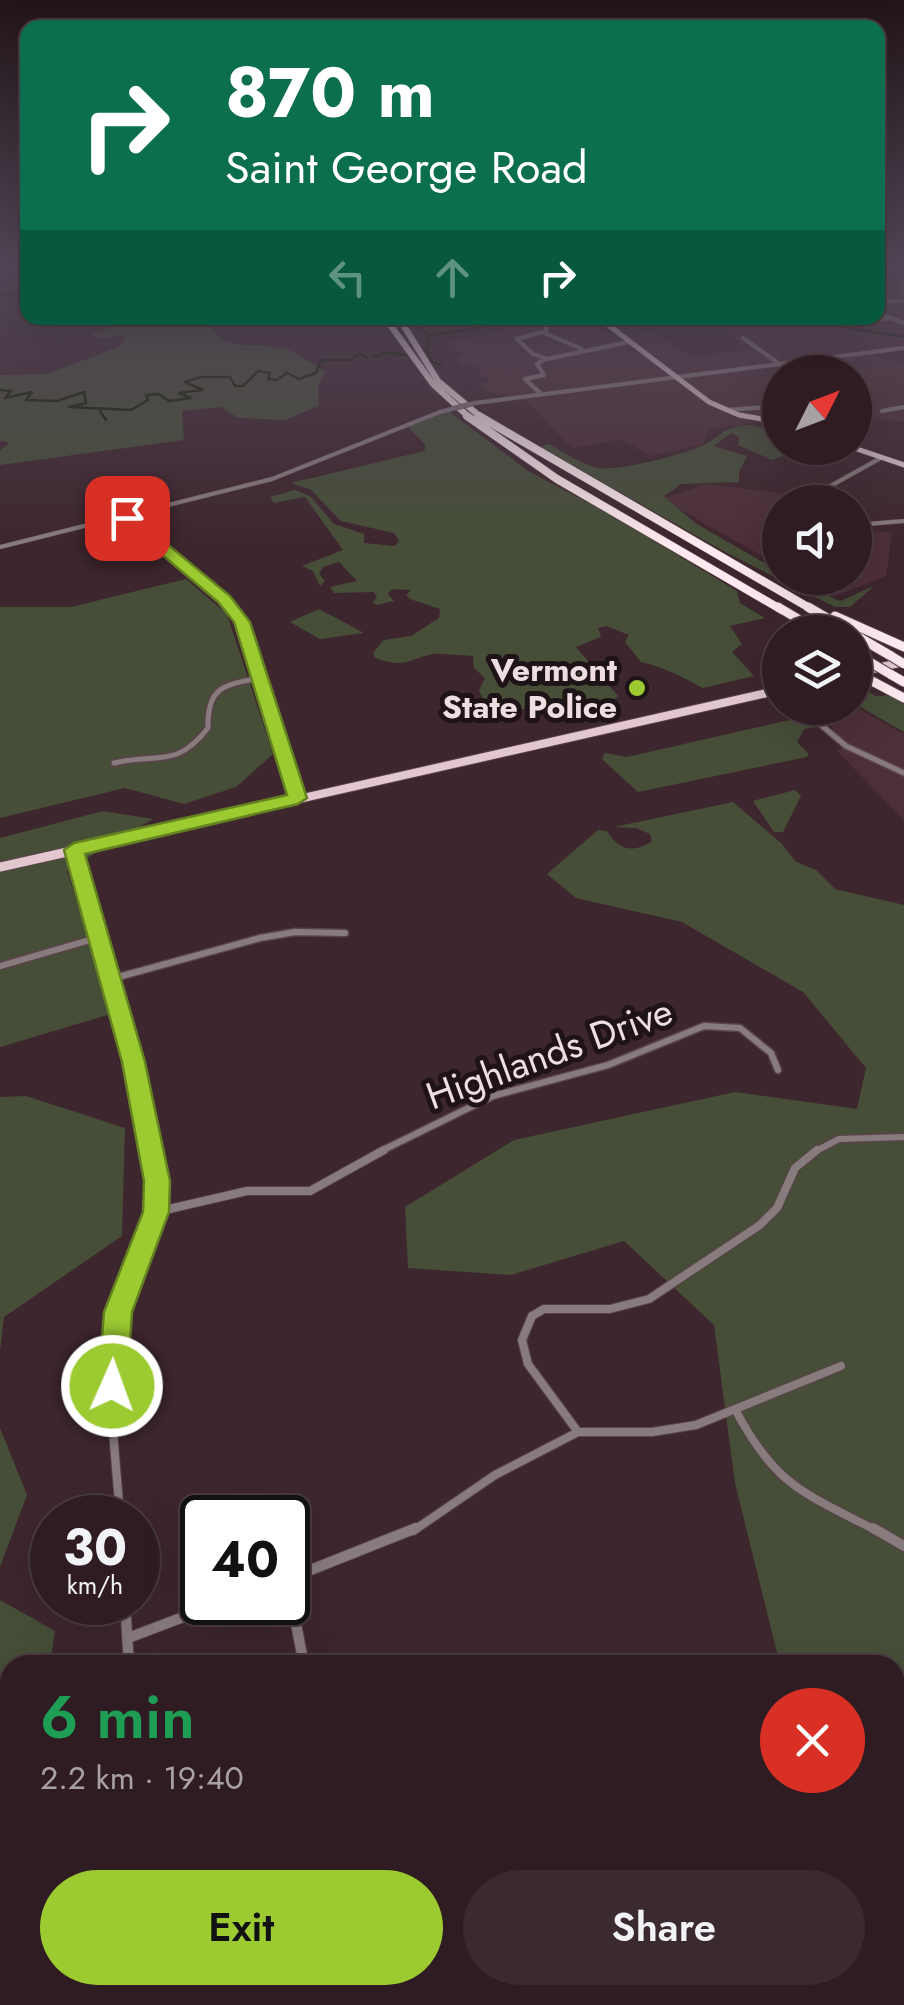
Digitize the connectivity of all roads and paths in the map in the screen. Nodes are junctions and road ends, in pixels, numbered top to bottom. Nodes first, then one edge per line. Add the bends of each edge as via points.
1 (410, 359) edge
2 (424, 359) edge
3 (544, 359) joint
4 (553, 359) edge
5 (650, 359) edge
6 (762, 368) edge
7 (677, 379) junction
8 (540, 394) junction
9 (904, 407) edge
10 (762, 408) edge
11 (882, 410) dead end
12 (726, 411) junction
13 (762, 418) edge
14 (872, 456) edge
15 (878, 459) junction
16 (904, 466) edge
17 (831, 485) edge
18 (127, 518) junction
19 (904, 521) edge
20 (872, 524) edge
21 (0, 547) edge
22 (762, 581) edge
23 (749, 590) junction
24 (786, 595) edge
25 (790, 595) edge
26 (782, 615) edge
27 (791, 615) edge
28 (820, 615) edge
29 (872, 645) edge
30 (904, 647) edge
31 (872, 663) edge
32 (904, 663) edge
33 (872, 669) edge
34 (260, 678) junction
35 (872, 681) edge
36 (904, 682) edge
37 (762, 694) edge
38 (904, 698) edge
39 (822, 725) edge
40 (114, 762) dead end
41 (904, 773) edge
42 (298, 798) junction
43 (74, 850) junction
44 (0, 867) edge
45 (344, 933) dead end
46 (100, 937) junction
47 (0, 966) edge
48 (111, 978) junction
49 (778, 1070) dead end
50 (904, 1137) edge
51 (156, 1212) junction
52 (841, 1366) dead end
53 (735, 1409) junction
54 (578, 1432) junction
55 (119, 1495) edge
56 (904, 1546) edge
57 (310, 1572) edge
58 (180, 1618) edge
59 (127, 1625) edge
60 (296, 1625) edge
61 (128, 1638) junction
62 (129, 1655) edge
63 (302, 1655) edge

1 - 23 highway via 444,398 502,444
2 - 22 highway via 447,390 487,422
3 - 4 street
3 - 8 street via 537,364 544,375 525,379
5 - 7 main road
6 - 7 street
7 - 8 street
7 - 12 main road
8 - 18 street, bridge via 440,412 288,474
9 - 11 street
10 - 12 street
12 - 13 main road
14 - 15 main road
15 - 16 main road
15 - 17 street
18 - 21 street
18 - 34 street via 232,607
19 - 20 street
23 - 26 highway
23 - 27 highway
24 - 28 highway
25 - 30 highway
29 - 32 highway, bridge
31 - 36 highway, bridge
32 - 33 main road
34 - 40 street via 210,698 208,728 182,754
34 - 42 street
35 - 38 highway
37 - 42 main road
39 - 41 street via 846,746
42 - 43 main road
43 - 44 main road
43 - 46 street
45 - 48 street via 260,938
46 - 47 street
46 - 48 street
48 - 51 street via 150,1136
49 - 51 street, Highlands Drive via 771,1053 740,1028 702,1027 608,1065 476,1103 310,1191 246,1191
50 - 54 street via 822,1145 795,1168 777,1208 760,1225 650,1299 610,1309 544,1308 532,1316 524,1328 524,1352
51 - 55 street via 115,1329
52 - 53 street
53 - 54 street via 666,1431
53 - 56 street via 758,1455 785,1484
54 - 57 street via 495,1475 408,1534
58 - 61 street
59 - 61 street
60 - 63 street
61 - 62 street

